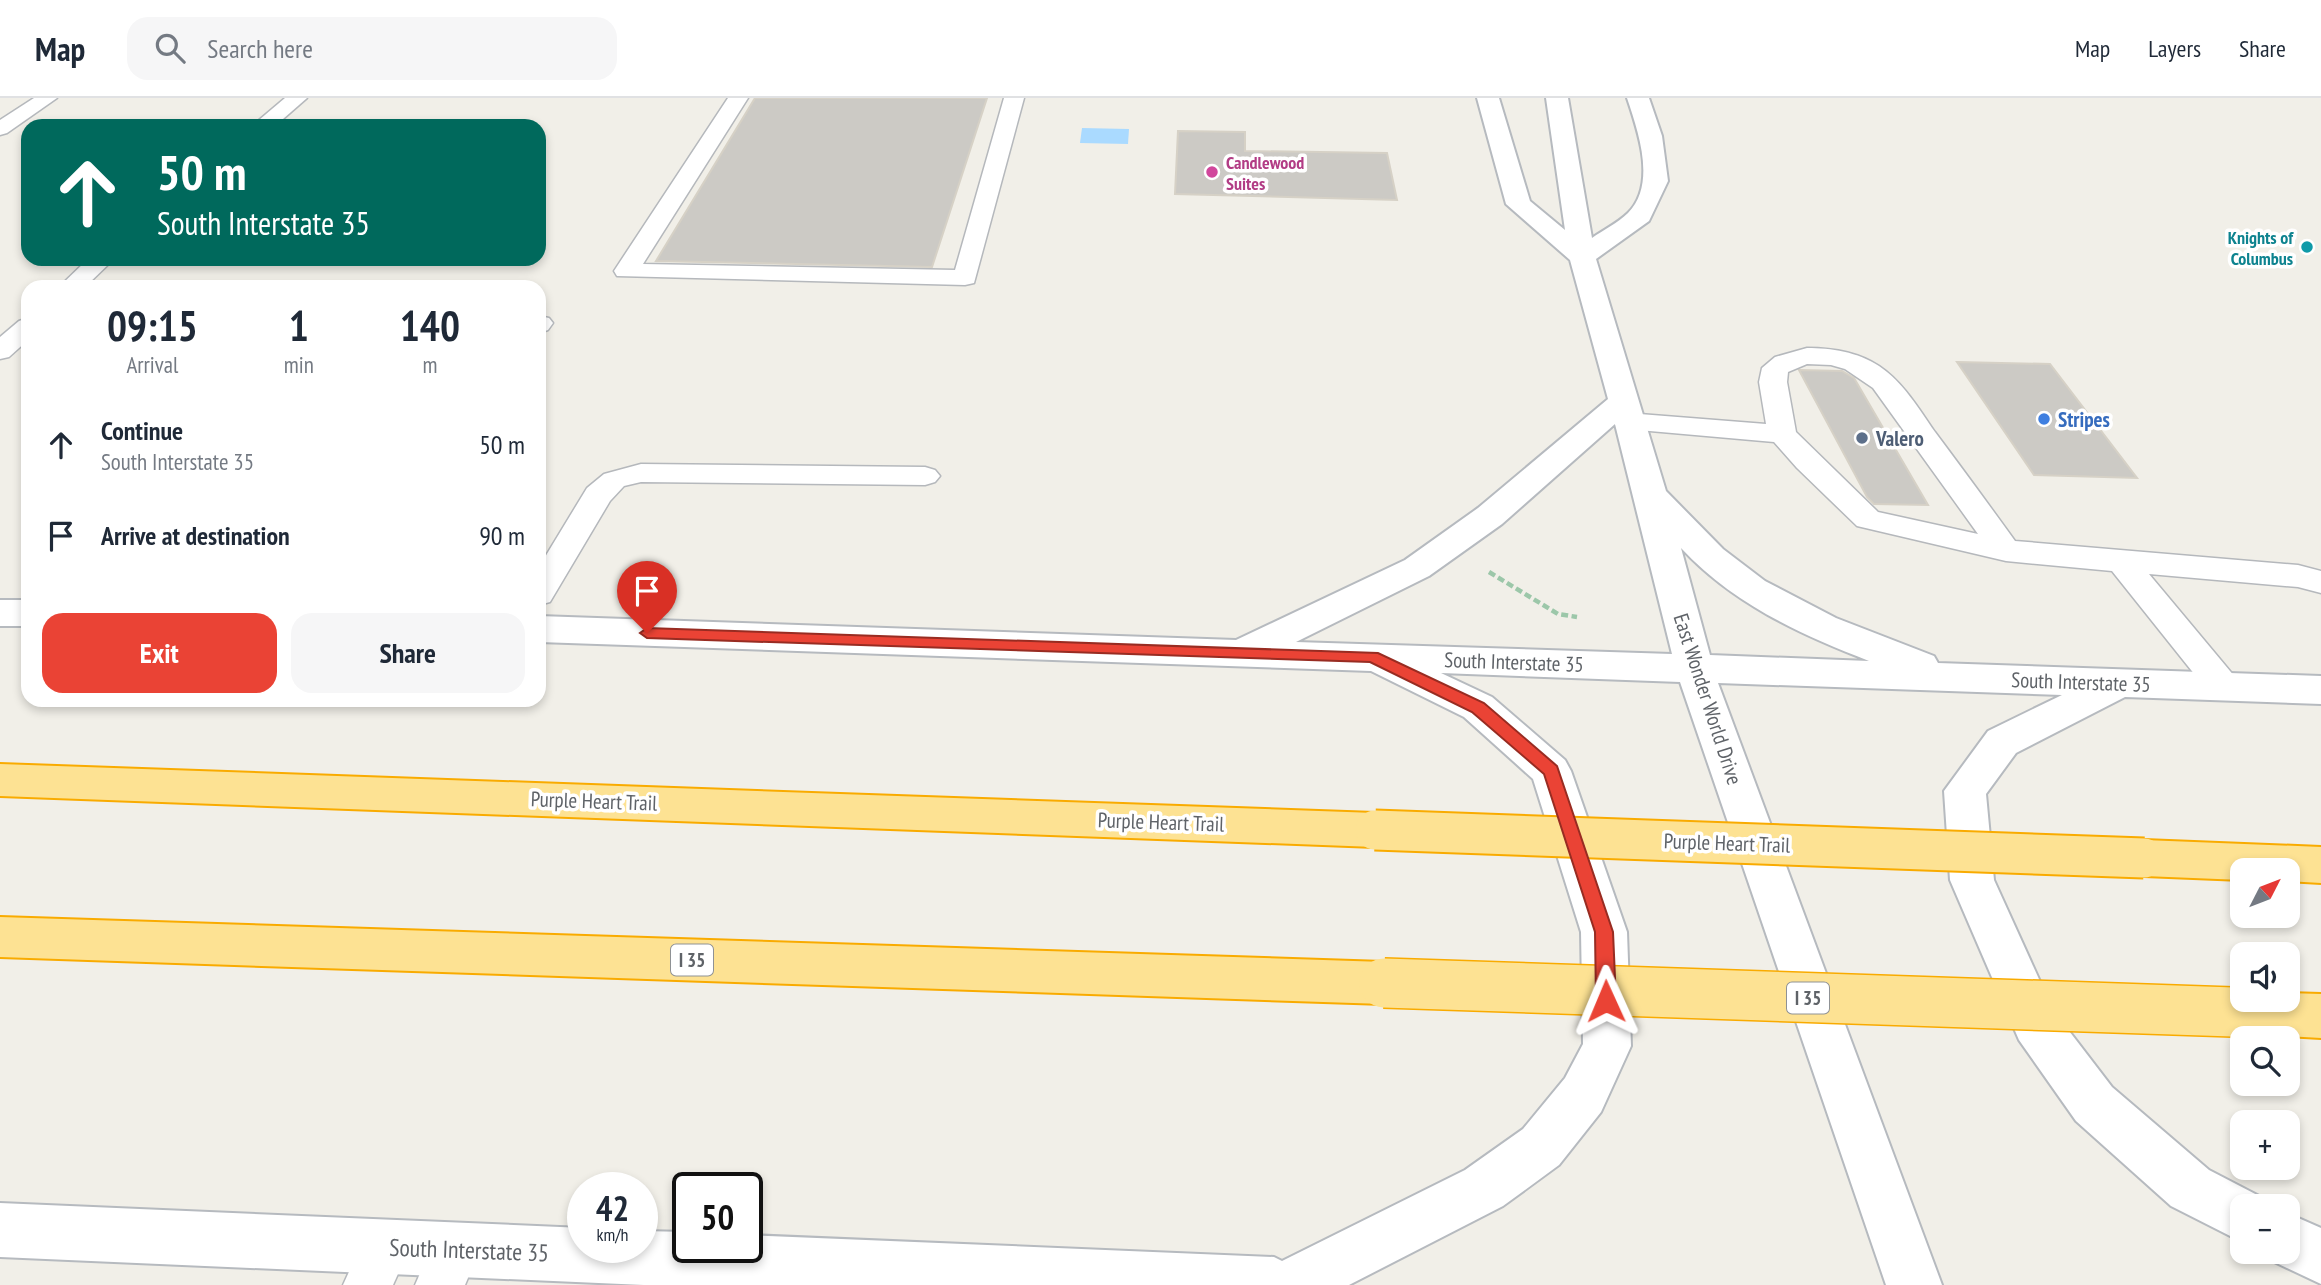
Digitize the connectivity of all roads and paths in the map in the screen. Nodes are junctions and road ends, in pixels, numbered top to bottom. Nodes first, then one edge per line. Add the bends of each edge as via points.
1 (47, 98) edge
2 (297, 98) edge
3 (738, 98) edge
4 (1014, 98) edge
5 (1488, 98) edge
6 (1557, 98) edge
7 (1638, 98) edge
8 (271, 119) edge
9 (0, 129) edge
10 (1583, 257) junction
11 (94, 266) edge
12 (79, 280) edge
13 (21, 332) edge
14 (0, 351) edge
15 (1625, 411) junction
16 (1782, 434) junction
17 (925, 476) dead end
18 (1650, 493) junction
19 (2006, 551) junction
20 (2122, 562) junction
21 (1482, 568) dead end
22 (546, 582) edge
23 (2321, 582) edge
24 (0, 613) edge
25 (21, 613) edge
26 (1585, 619) dead end
27 (546, 629) edge
28 (1243, 652) junction
29 (1373, 657) junction
30 (1694, 668) junction
31 (1951, 677) junction
32 (2119, 683) junction
33 (2223, 687) junction
34 (2321, 690) edge
35 (0, 780) edge
36 (2321, 865) edge
37 (0, 937) edge
38 (2321, 1016) edge
39 (2230, 1210) edge
40 (0, 1230) edge
41 (2300, 1246) edge
42 (2321, 1257) edge
43 (377, 1266) edge
44 (448, 1267) edge
45 (966, 1278) edge
46 (1274, 1285) edge
47 (1292, 1285) edge
48 (1914, 1285) edge

1 - 9 lane
2 - 8 lane
3 - 4 lane via 626,271 965,278
5 - 10 main road via 1518,204
6 - 10 main road, East Wonder World Drive
7 - 10 main road via 1651,136 1656,181 1640,216
10 - 15 main road, East Wonder World Drive
11 - 12 lane
13 - 14 lane
15 - 16 lane
15 - 18 main road, East Wonder World Drive
15 - 28 main road via 1417,568
16 - 19 lane via 1868,519
16 - 19 lane via 1775,368 1786,359 1803,356 1862,367 1899,401
17 - 22 lane via 641,473 614,480 598,495
18 - 30 main road, East Wonder World Drive
18 - 31 main road via 1730,575 1797,615
19 - 20 lane
20 - 23 lane via 2298,576
20 - 33 lane
21 - 26 path via 1558,614
24 - 25 main road
27 - 28 main road, South Interstate 35
28 - 29 main road, South Interstate 35
29 - 30 main road, South Interstate 35
29 - 47 main road via 1478,708 1551,771 1604,932 1607,1046 1583,1095 1541,1147 1484,1188
30 - 31 main road, South Interstate 35
30 - 48 main road, East Wonder World Drive
31 - 32 main road, South Interstate 35
32 - 33 main road, South Interstate 35
32 - 39 main road via 2002,742 1965,791 1972,880 2036,1025 2094,1104 2190,1188
33 - 34 main road, South Interstate 35
35 - 36 highway, Purple Heart Trail, bridge
37 - 38 highway, I 35, bridge
40 - 43 main road, South Interstate 35
41 - 42 main road
43 - 44 main road, South Interstate 35
44 - 45 main road, South Interstate 35
45 - 46 main road, South Interstate 35

